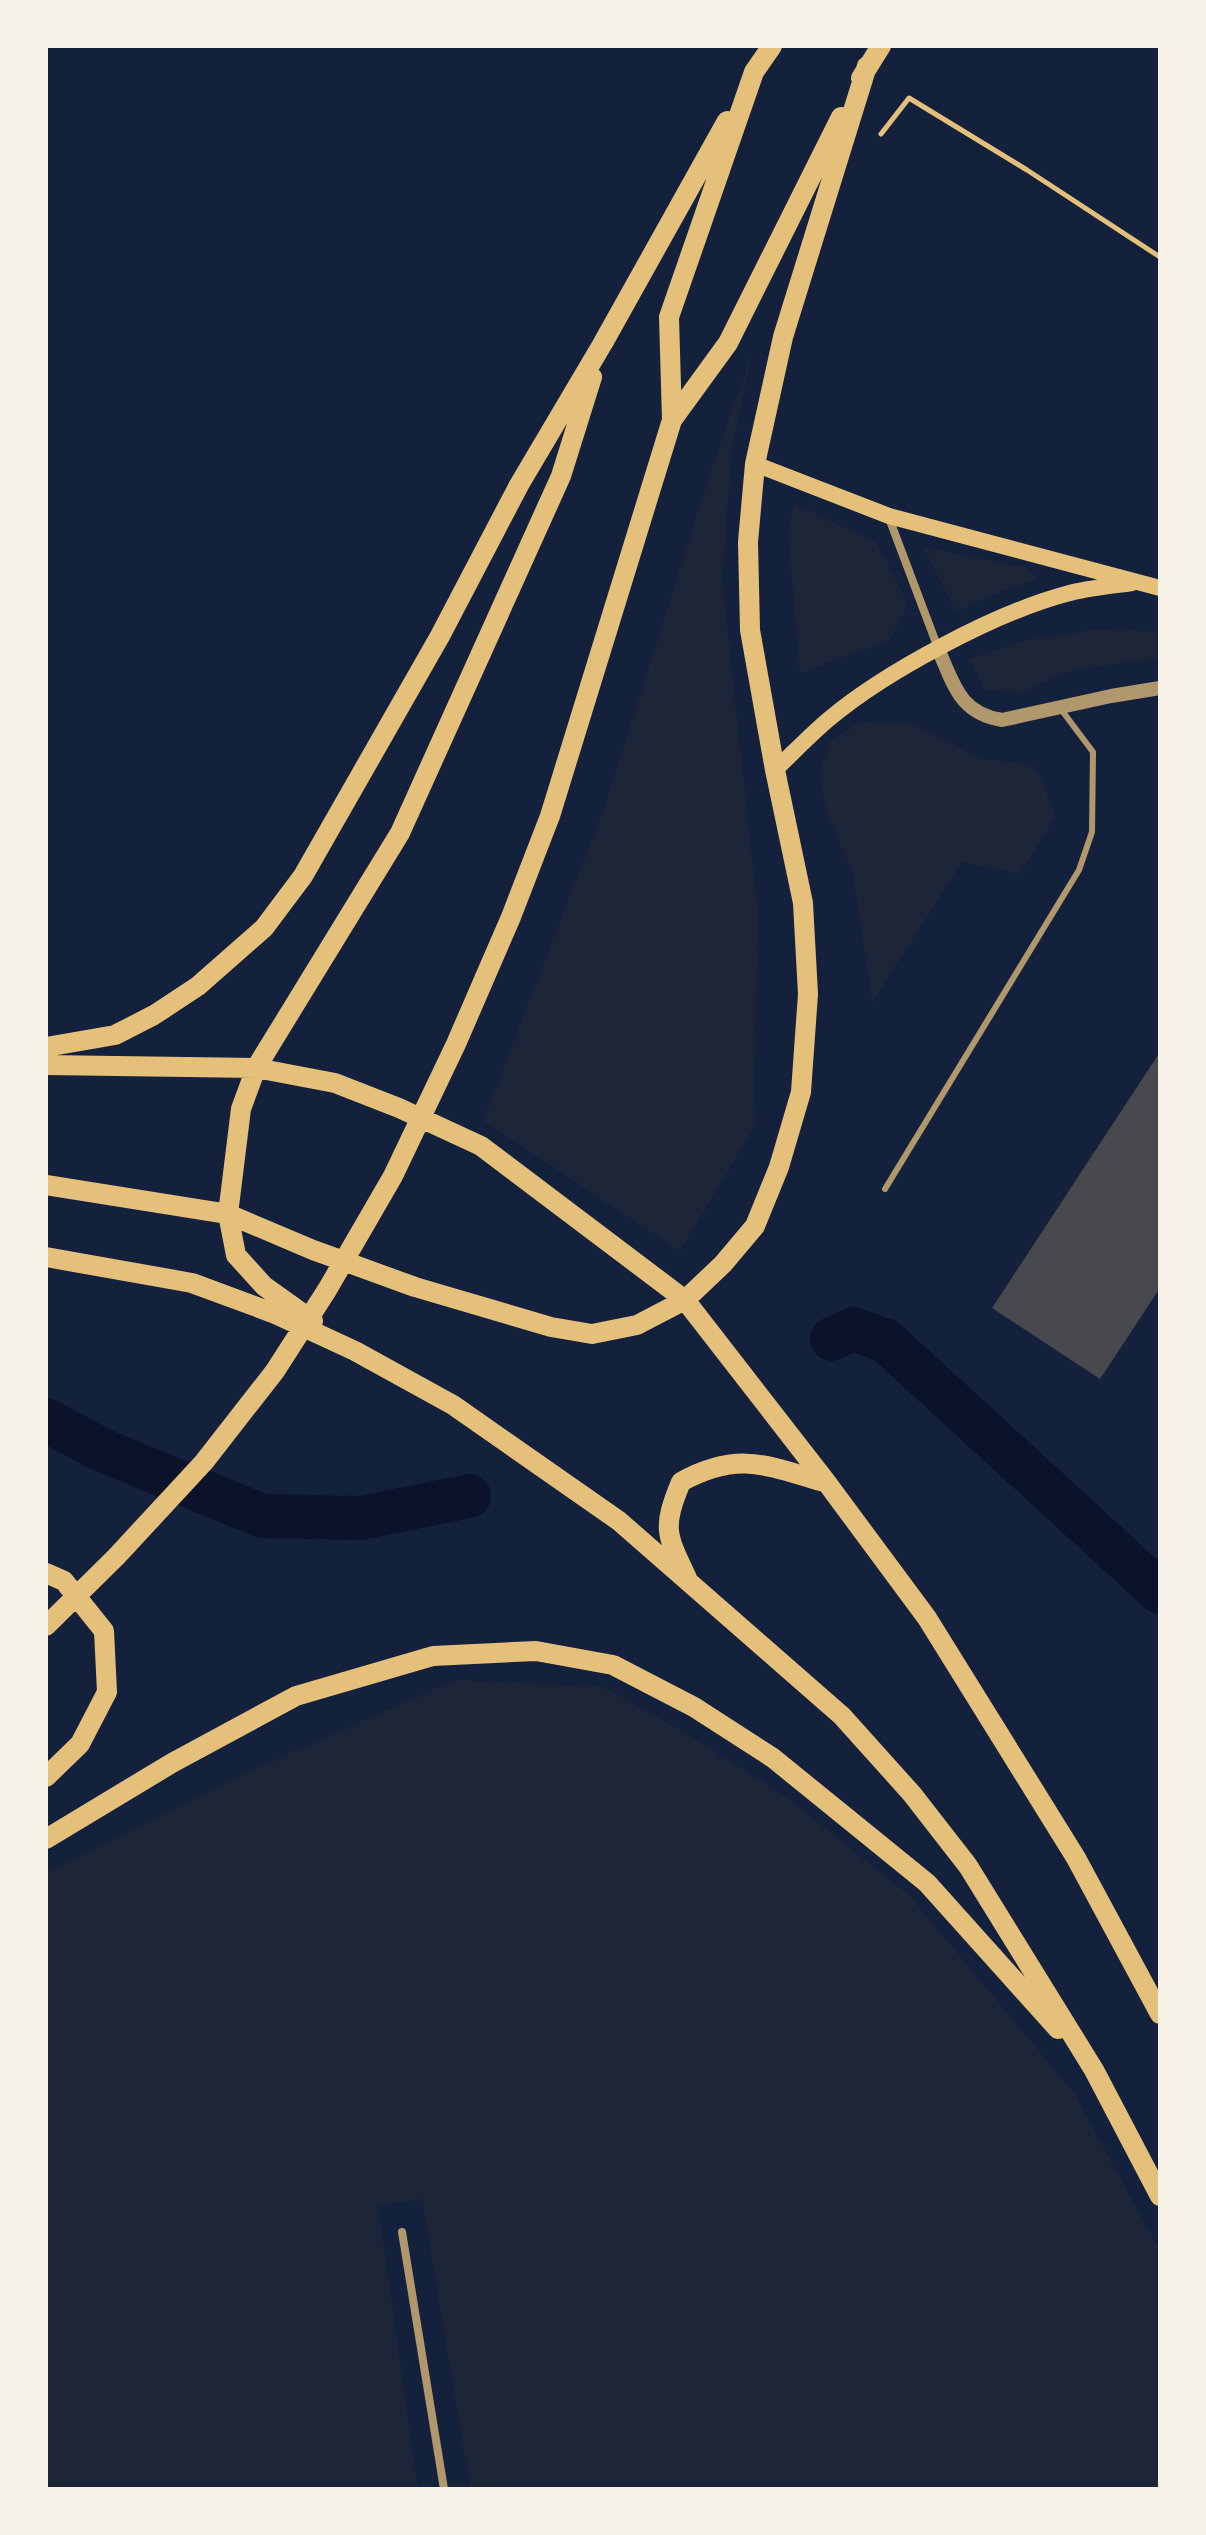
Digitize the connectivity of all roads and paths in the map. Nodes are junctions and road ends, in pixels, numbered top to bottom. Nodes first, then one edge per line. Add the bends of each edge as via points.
1 (881, 46) edge
2 (766, 48) edge
3 (867, 66) junction
4 (754, 72) junction
5 (880, 134) dead end
6 (1160, 257) edge
7 (603, 343) junction
8 (672, 420) junction
9 (755, 464) junction
10 (889, 516) junction
11 (1137, 582) junction
12 (1160, 588) edge
13 (938, 649) junction
14 (1160, 688) edge
15 (1060, 708) junction
16 (775, 770) junction
17 (46, 1047) edge
18 (46, 1065) edge
19 (256, 1068) junction
20 (46, 1185) edge
21 (885, 1189) dead end
22 (228, 1214) junction
23 (46, 1257) edge
24 (685, 1300) junction
25 (355, 1351) junction
26 (827, 1483) junction
27 (46, 1573) edge
28 (691, 1586) junction
29 (46, 1626) edge
30 (46, 1777) edge
31 (46, 1839) edge
32 (1160, 2014) edge
33 (1094, 2070) junction
34 (1160, 2196) edge
35 (402, 2232) dead end
36 (444, 2489) edge

1 - 3 main road
2 - 4 main road
3 - 8 main road via 728,343
3 - 9 main road via 783,337
4 - 7 main road
4 - 8 main road via 669,317
5 - 6 path via 909,98
7 - 17 main road via 303,876 264,928 198,986 154,1015 115,1035
7 - 19 main road via 561,476 400,833
8 - 29 main road via 550,816 456,1044 393,1176 275,1371 204,1462
9 - 10 main road
9 - 16 main road via 748,542 750,630
10 - 11 main road
10 - 13 street
11 - 12 main road
11 - 13 main road via 1066,594
13 - 15 street via 960,698 981,714 1002,720
13 - 16 main road via 831,718
14 - 15 street
15 - 21 lane via 1093,752 1092,832 1079,870
16 - 24 main road via 803,903 808,994 801,1092 755,1226
18 - 19 main road
19 - 22 main road via 241,1109
19 - 24 main road via 335,1083 481,1146
20 - 22 main road
22 - 24 main road via 415,1287 551,1327 592,1334 637,1325
22 - 25 main road via 236,1255 245,1266 264,1286
23 - 25 main road via 192,1283
24 - 26 main road
25 - 28 main road via 453,1405 537,1463 619,1521
26 - 28 main road via 737,1461 681,1482 668,1512 670,1541
26 - 32 main road via 935,1631 1076,1858
27 - 30 main road via 64,1581 104,1631 107,1692 80,1744
28 - 33 main road via 842,1716 912,1794 968,1866
31 - 33 main road via 296,1696 433,1656 536,1651 613,1665 694,1707 773,1758 927,1883
33 - 34 main road
35 - 36 street

